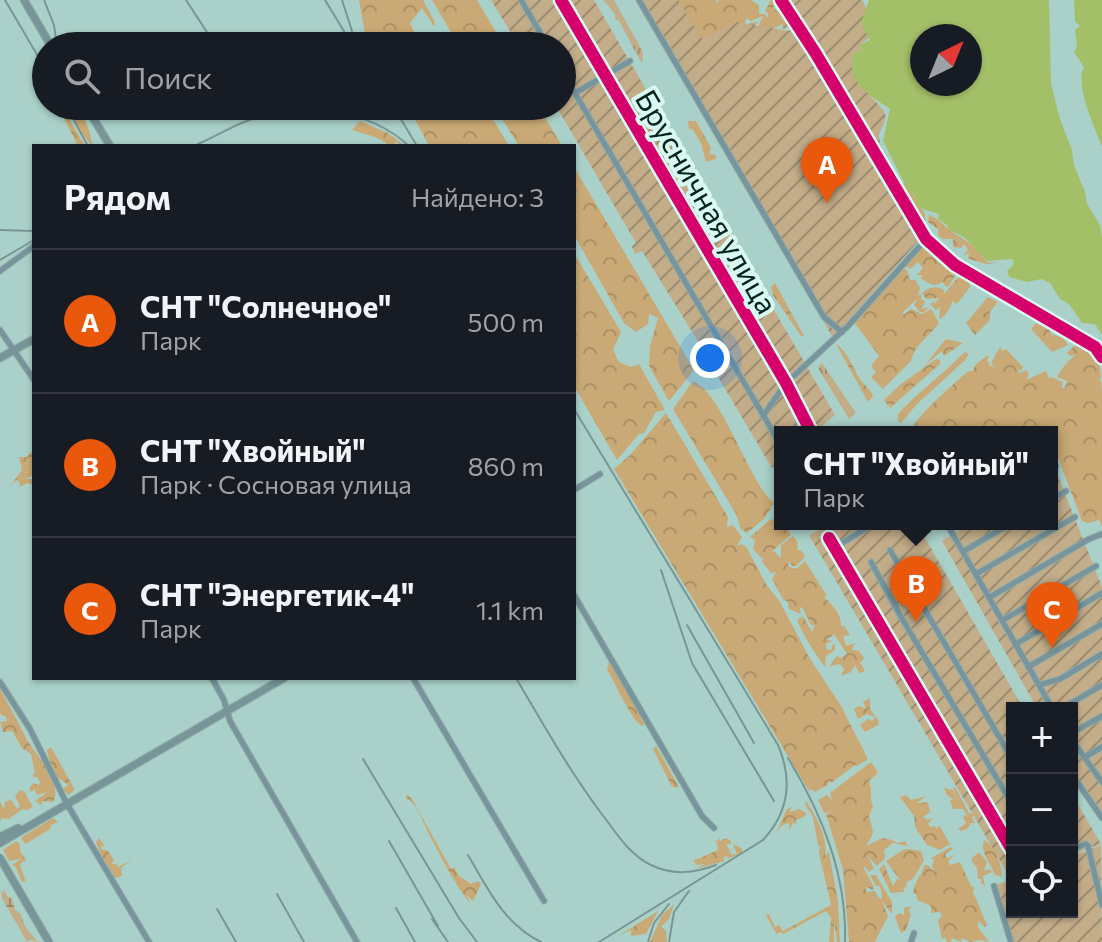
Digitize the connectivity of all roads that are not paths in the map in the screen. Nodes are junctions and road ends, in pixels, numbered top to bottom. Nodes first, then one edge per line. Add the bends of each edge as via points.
1 (24, 0) edge
2 (521, 0) edge
3 (561, 0) edge
4 (639, 0) edge
5 (781, 0) edge
6 (43, 32) edge
7 (540, 32) edge
8 (630, 61) dead end
9 (605, 75) junction
10 (576, 92) edge
11 (576, 95) edge
12 (94, 120) edge
13 (109, 144) edge
14 (926, 239) junction
15 (32, 247) edge
16 (0, 271) edge
17 (0, 330) edge
18 (842, 332) junction
19 (32, 340) edge
20 (12, 351) junction
21 (1102, 357) edge
22 (0, 358) edge
23 (32, 377) edge
24 (786, 383) junction
25 (763, 416) junction
26 (808, 426) edge
27 (774, 434) edge
28 (600, 474) dead end
29 (576, 489) edge
30 (1066, 491) dead end
31 (1058, 496) edge
32 (1075, 517) dead end
33 (1058, 527) edge
34 (863, 530) edge
35 (951, 530) edge
36 (1000, 530) edge
37 (1052, 530) edge
38 (1102, 534) edge
39 (829, 538) dead end
40 (834, 548) junction
41 (890, 550) dead end
42 (964, 551) junction
43 (871, 562) dead end
44 (1096, 566) dead end
45 (976, 574) junction
46 (1102, 593) edge
47 (990, 597) junction
48 (576, 598) edge
49 (1003, 620) junction
50 (1102, 624) edge
51 (1016, 644) junction
52 (1102, 654) edge
53 (1028, 667) junction
54 (213, 680) edge
55 (281, 680) edge
56 (414, 680) edge
57 (0, 682) edge
58 (1039, 685) junction
59 (1102, 685) edge
60 (1049, 702) edge
61 (1073, 702) edge
62 (227, 712) junction
63 (1102, 716) edge
64 (1078, 730) edge
65 (1102, 747) edge
66 (1078, 748) edge
67 (1006, 749) edge
68 (1085, 757) junction
69 (1101, 780) edge
70 (1078, 783) edge
71 (1006, 794) edge
72 (67, 804) junction
73 (1102, 818) edge
74 (39, 820) junction
75 (714, 828) dead end
76 (2, 838) edge
77 (1010, 846) edge
78 (1078, 847) edge
79 (0, 849) edge
80 (1, 861) edge
81 (994, 886) dead end
82 (544, 901) dead end
83 (1102, 905) edge
84 (914, 933) dead end
85 (49, 942) edge
86 (149, 942) edge
87 (357, 942) edge
88 (911, 942) edge
89 (1011, 942) edge

1 - 6 main road
2 - 7 street
3 - 9 street, Брусничная улица
4 - 18 street via 824,317
5 - 14 street
8 - 9 street
9 - 10 street
9 - 24 street, Брусничная улица
11 - 25 street
12 - 13 main road
14 - 18 street
14 - 21 street via 955,265 1095,347
15 - 16 street
17 - 20 street
18 - 24 street
19 - 20 main road
20 - 22 main road
20 - 23 street
24 - 25 street
24 - 26 street, Брусничная улица
25 - 27 street
28 - 29 street
30 - 31 street
32 - 33 street
34 - 40 street
35 - 42 street
36 - 42 street
37 - 45 street
38 - 47 street
39 - 40 street
40 - 77 street
41 - 67 street
42 - 45 street
43 - 71 street
44 - 49 street
45 - 47 street
46 - 51 street
47 - 49 street
48 - 75 street via 702,816
49 - 51 street
50 - 53 street
51 - 53 street
52 - 58 street
53 - 58 street
54 - 62 street
55 - 62 main road
56 - 82 street
57 - 72 street
58 - 60 street
59 - 61 street
62 - 72 main road
62 - 87 street
63 - 64 street
65 - 68 street
66 - 68 street
68 - 69 street
70 - 73 street
72 - 74 main road
72 - 86 street
74 - 76 main road
74 - 76 main road
76 - 79 main road
78 - 83 street via 1086,844 1091,851
79 - 80 main road
80 - 85 main road
81 - 89 street
84 - 88 street

